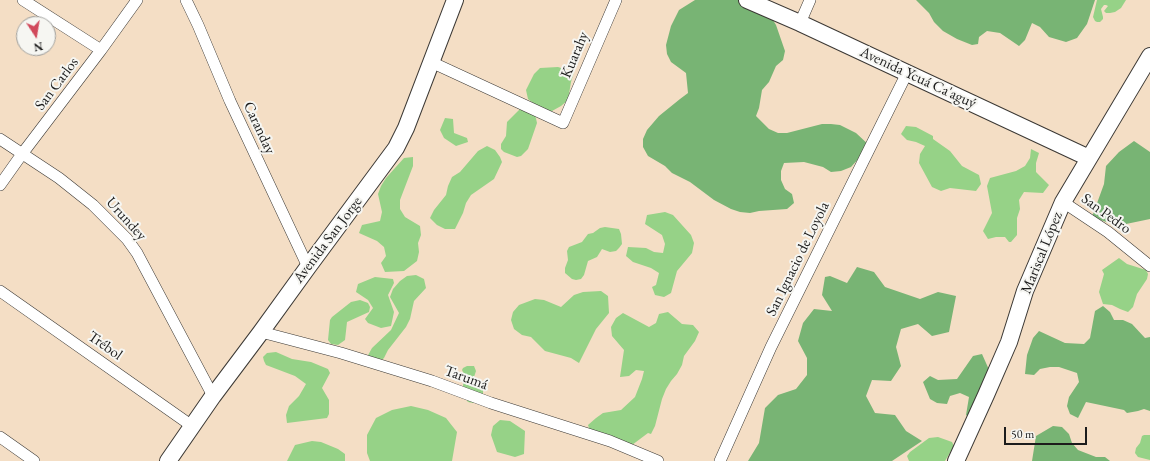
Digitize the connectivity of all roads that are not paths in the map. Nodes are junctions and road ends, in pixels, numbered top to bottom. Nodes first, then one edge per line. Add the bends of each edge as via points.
1 (23, 0) edge
2 (137, 0) edge
3 (186, 0) edge
4 (455, 0) edge
5 (616, 0) edge
6 (747, 0) edge
7 (810, 0) edge
8 (800, 23) junction
9 (101, 50) junction
10 (1150, 56) edge
11 (431, 62) junction
12 (907, 73) junction
13 (0, 139) edge
14 (22, 154) junction
15 (1089, 158) junction
16 (0, 185) edge
17 (1063, 202) junction
18 (1150, 266) edge
19 (308, 267) junction
20 (0, 291) edge
21 (261, 332) junction
22 (213, 396) junction
23 (192, 426) junction
24 (0, 437) edge
25 (34, 461) edge
26 (168, 461) edge
27 (658, 461) edge
28 (720, 461) edge
29 (956, 461) edge

1 - 9 street
2 - 9 street, San Carlos
3 - 19 street, Caranday
4 - 11 street, Avenida San Jorge
5 - 11 street, Kuarahy via 563,123
6 - 8 street, Avenida Ycuá Ca'aguý
7 - 8 street
8 - 12 street, Avenida Ycuá Ca'aguý
9 - 14 street, San Carlos
10 - 15 street, Mariscal López
11 - 19 street, Avenida San Jorge via 396,148
12 - 15 street, Avenida Ycuá Ca'aguý
12 - 28 street, San Ignacio de Loyola via 771,347
13 - 14 street, Urundey
14 - 16 street, San Carlos
14 - 22 street, Urundey via 59,178 93,205 127,239 137,253
15 - 17 street, Mariscal López
17 - 18 street, San Pedro via 1108,232
17 - 29 street, Mariscal López via 1026,291 1009,342
19 - 21 street, Avenida San Jorge
20 - 23 street, Trébol
21 - 22 street, Avenida San Jorge
21 - 27 street, Tarumá via 432,381 491,403 610,441
22 - 23 street, Avenida San Jorge
23 - 26 street, Avenida San Jorge
24 - 25 street

